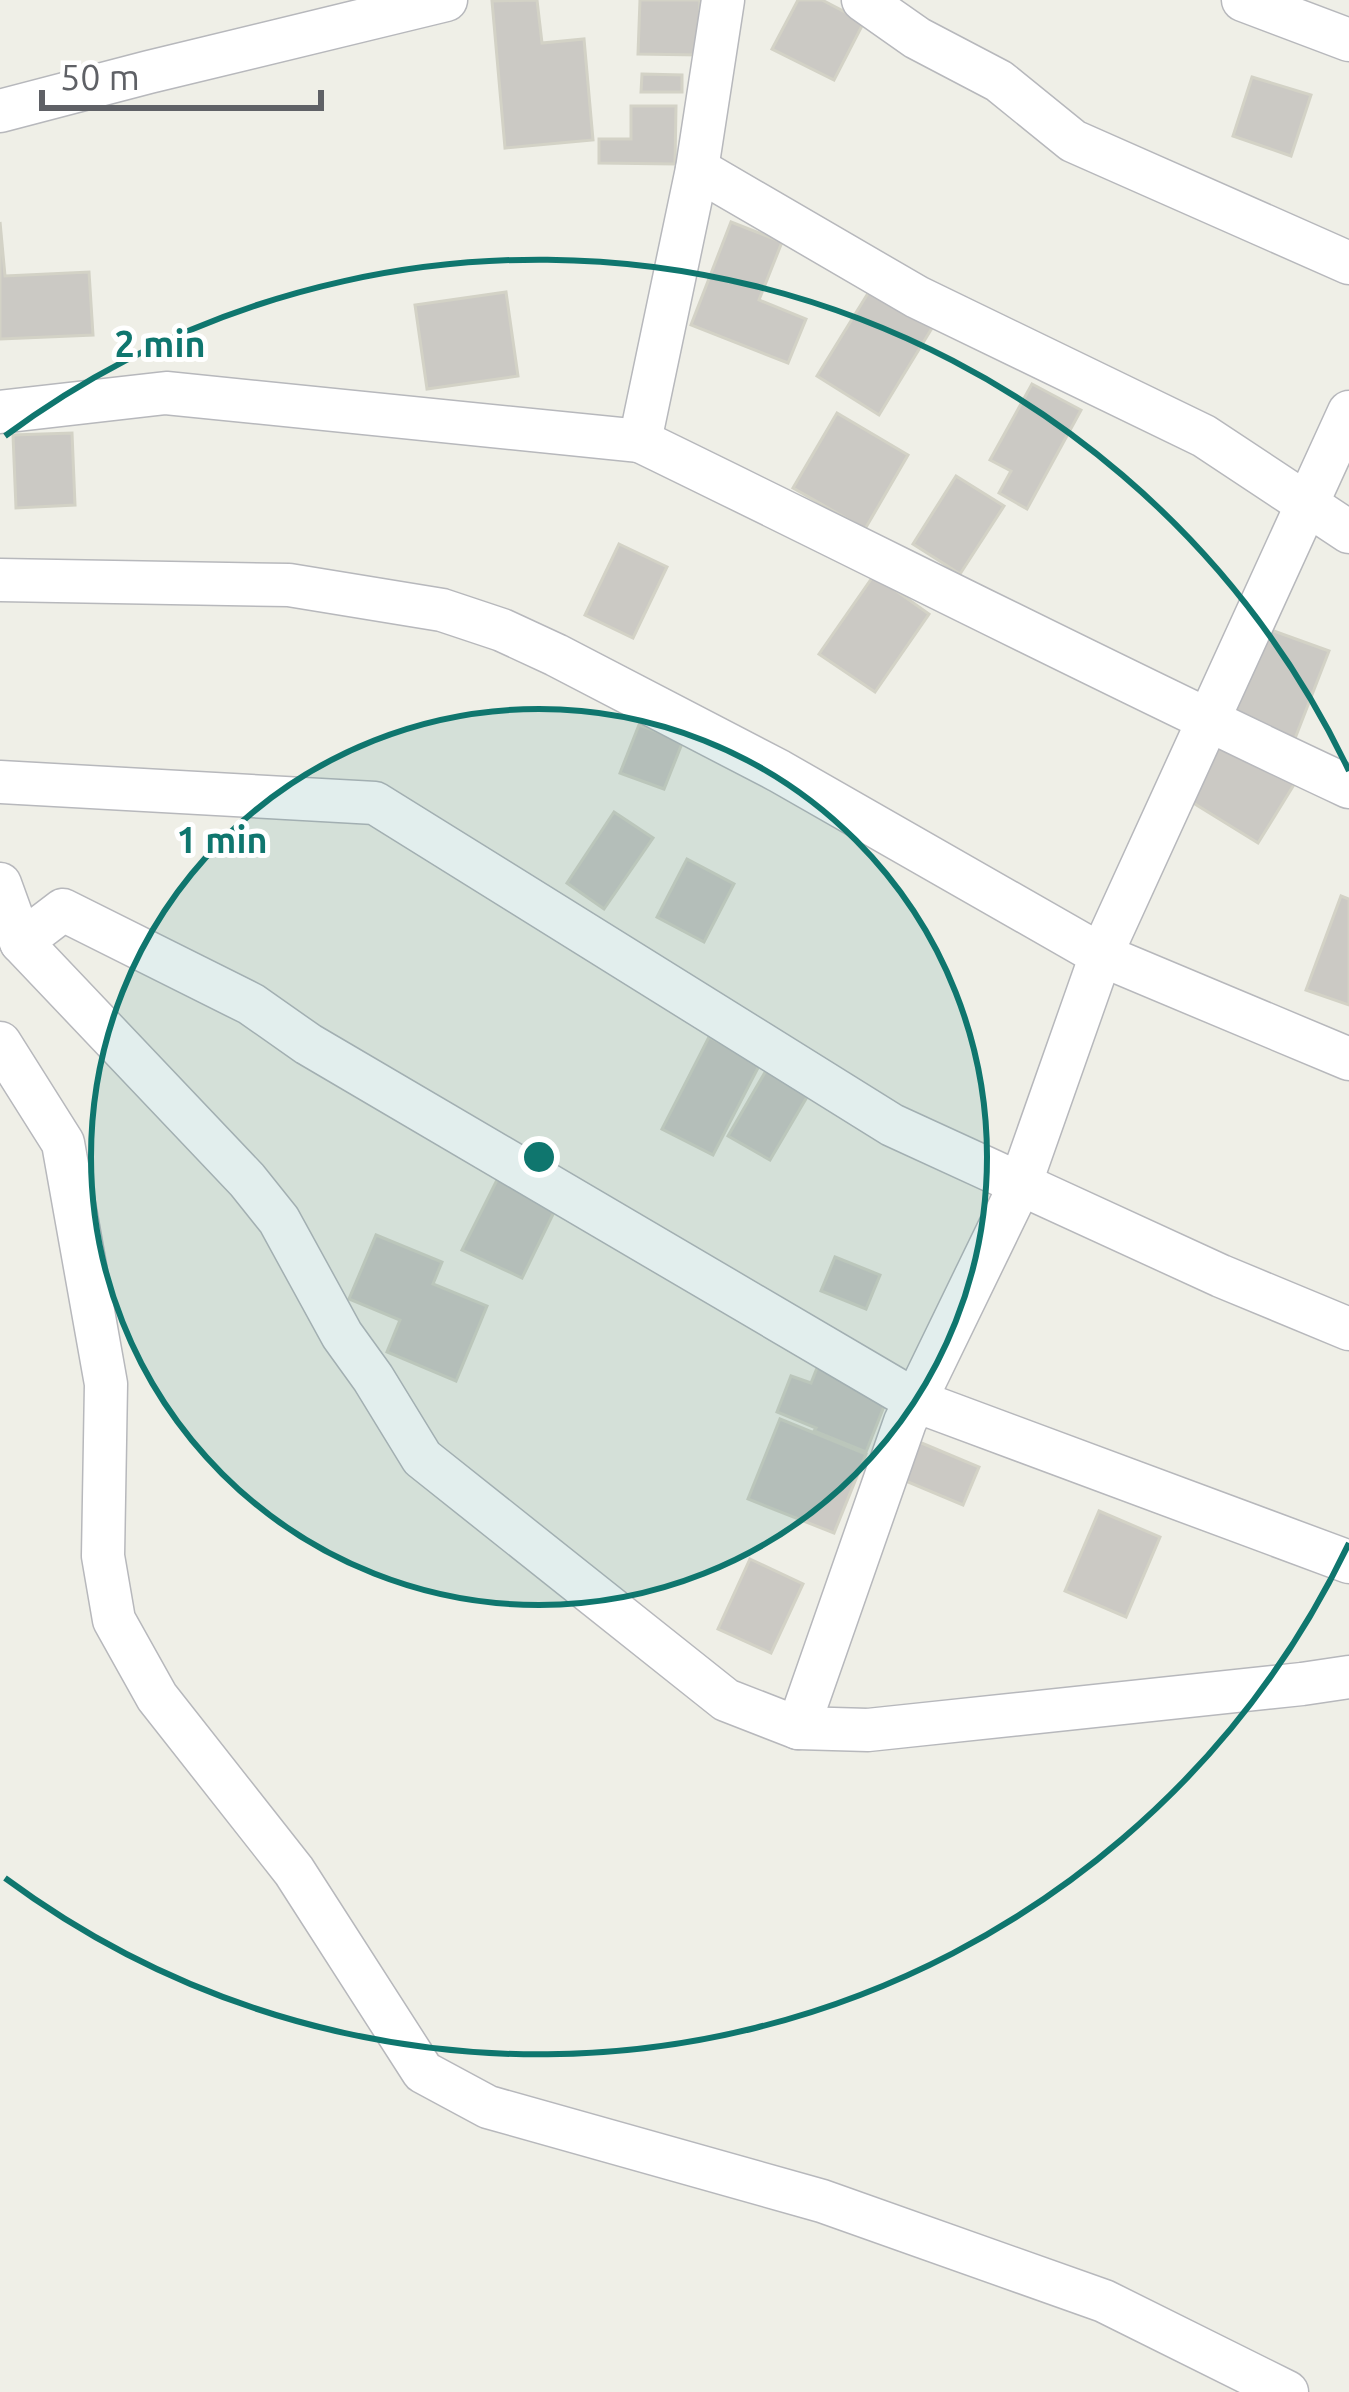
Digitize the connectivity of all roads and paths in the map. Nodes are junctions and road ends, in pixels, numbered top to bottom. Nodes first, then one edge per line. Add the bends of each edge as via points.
1 (446, 0) edge
2 (723, 0) edge
3 (863, 0) edge
4 (1243, 0) edge
5 (1349, 40) edge
6 (0, 111) edge
7 (697, 169) junction
8 (1349, 263) edge
9 (0, 412) edge
10 (1349, 412) edge
11 (640, 441) junction
12 (1307, 503) junction
13 (1349, 532) edge
14 (0, 580) edge
15 (1207, 721) junction
16 (0, 782) edge
17 (1349, 788) edge
18 (0, 884) edge
19 (21, 942) junction
20 (1101, 955) junction
21 (0, 1043) edge
22 (1349, 1059) edge
23 (1020, 1185) junction
24 (1349, 1328) edge
25 (916, 1401) junction
26 (1349, 1562) edge
27 (1349, 1677) edge
28 (798, 1728) junction
29 (1287, 2392) edge

1 - 6 street
2 - 7 street
3 - 8 street via 999,81 1073,141
4 - 5 street
7 - 11 street
7 - 12 street via 917,297 1204,436
9 - 11 street via 166,393
10 - 12 street
11 - 15 street
12 - 13 street
12 - 15 street
14 - 20 street via 289,585 442,610 502,630 779,771
15 - 17 street
15 - 20 street
16 - 23 street via 375,803 892,1124
18 - 19 street
19 - 25 street via 63,910 251,1004
19 - 28 street via 279,1220 422,1459 726,1700
20 - 22 street
20 - 23 street
21 - 29 street via 63,1143 106,1384 104,1556 114,1620 157,1697 294,1871 423,2072 488,2107 821,2201 1104,2301
23 - 24 street
23 - 25 street
25 - 26 street
25 - 28 street
27 - 28 street via 868,1730

